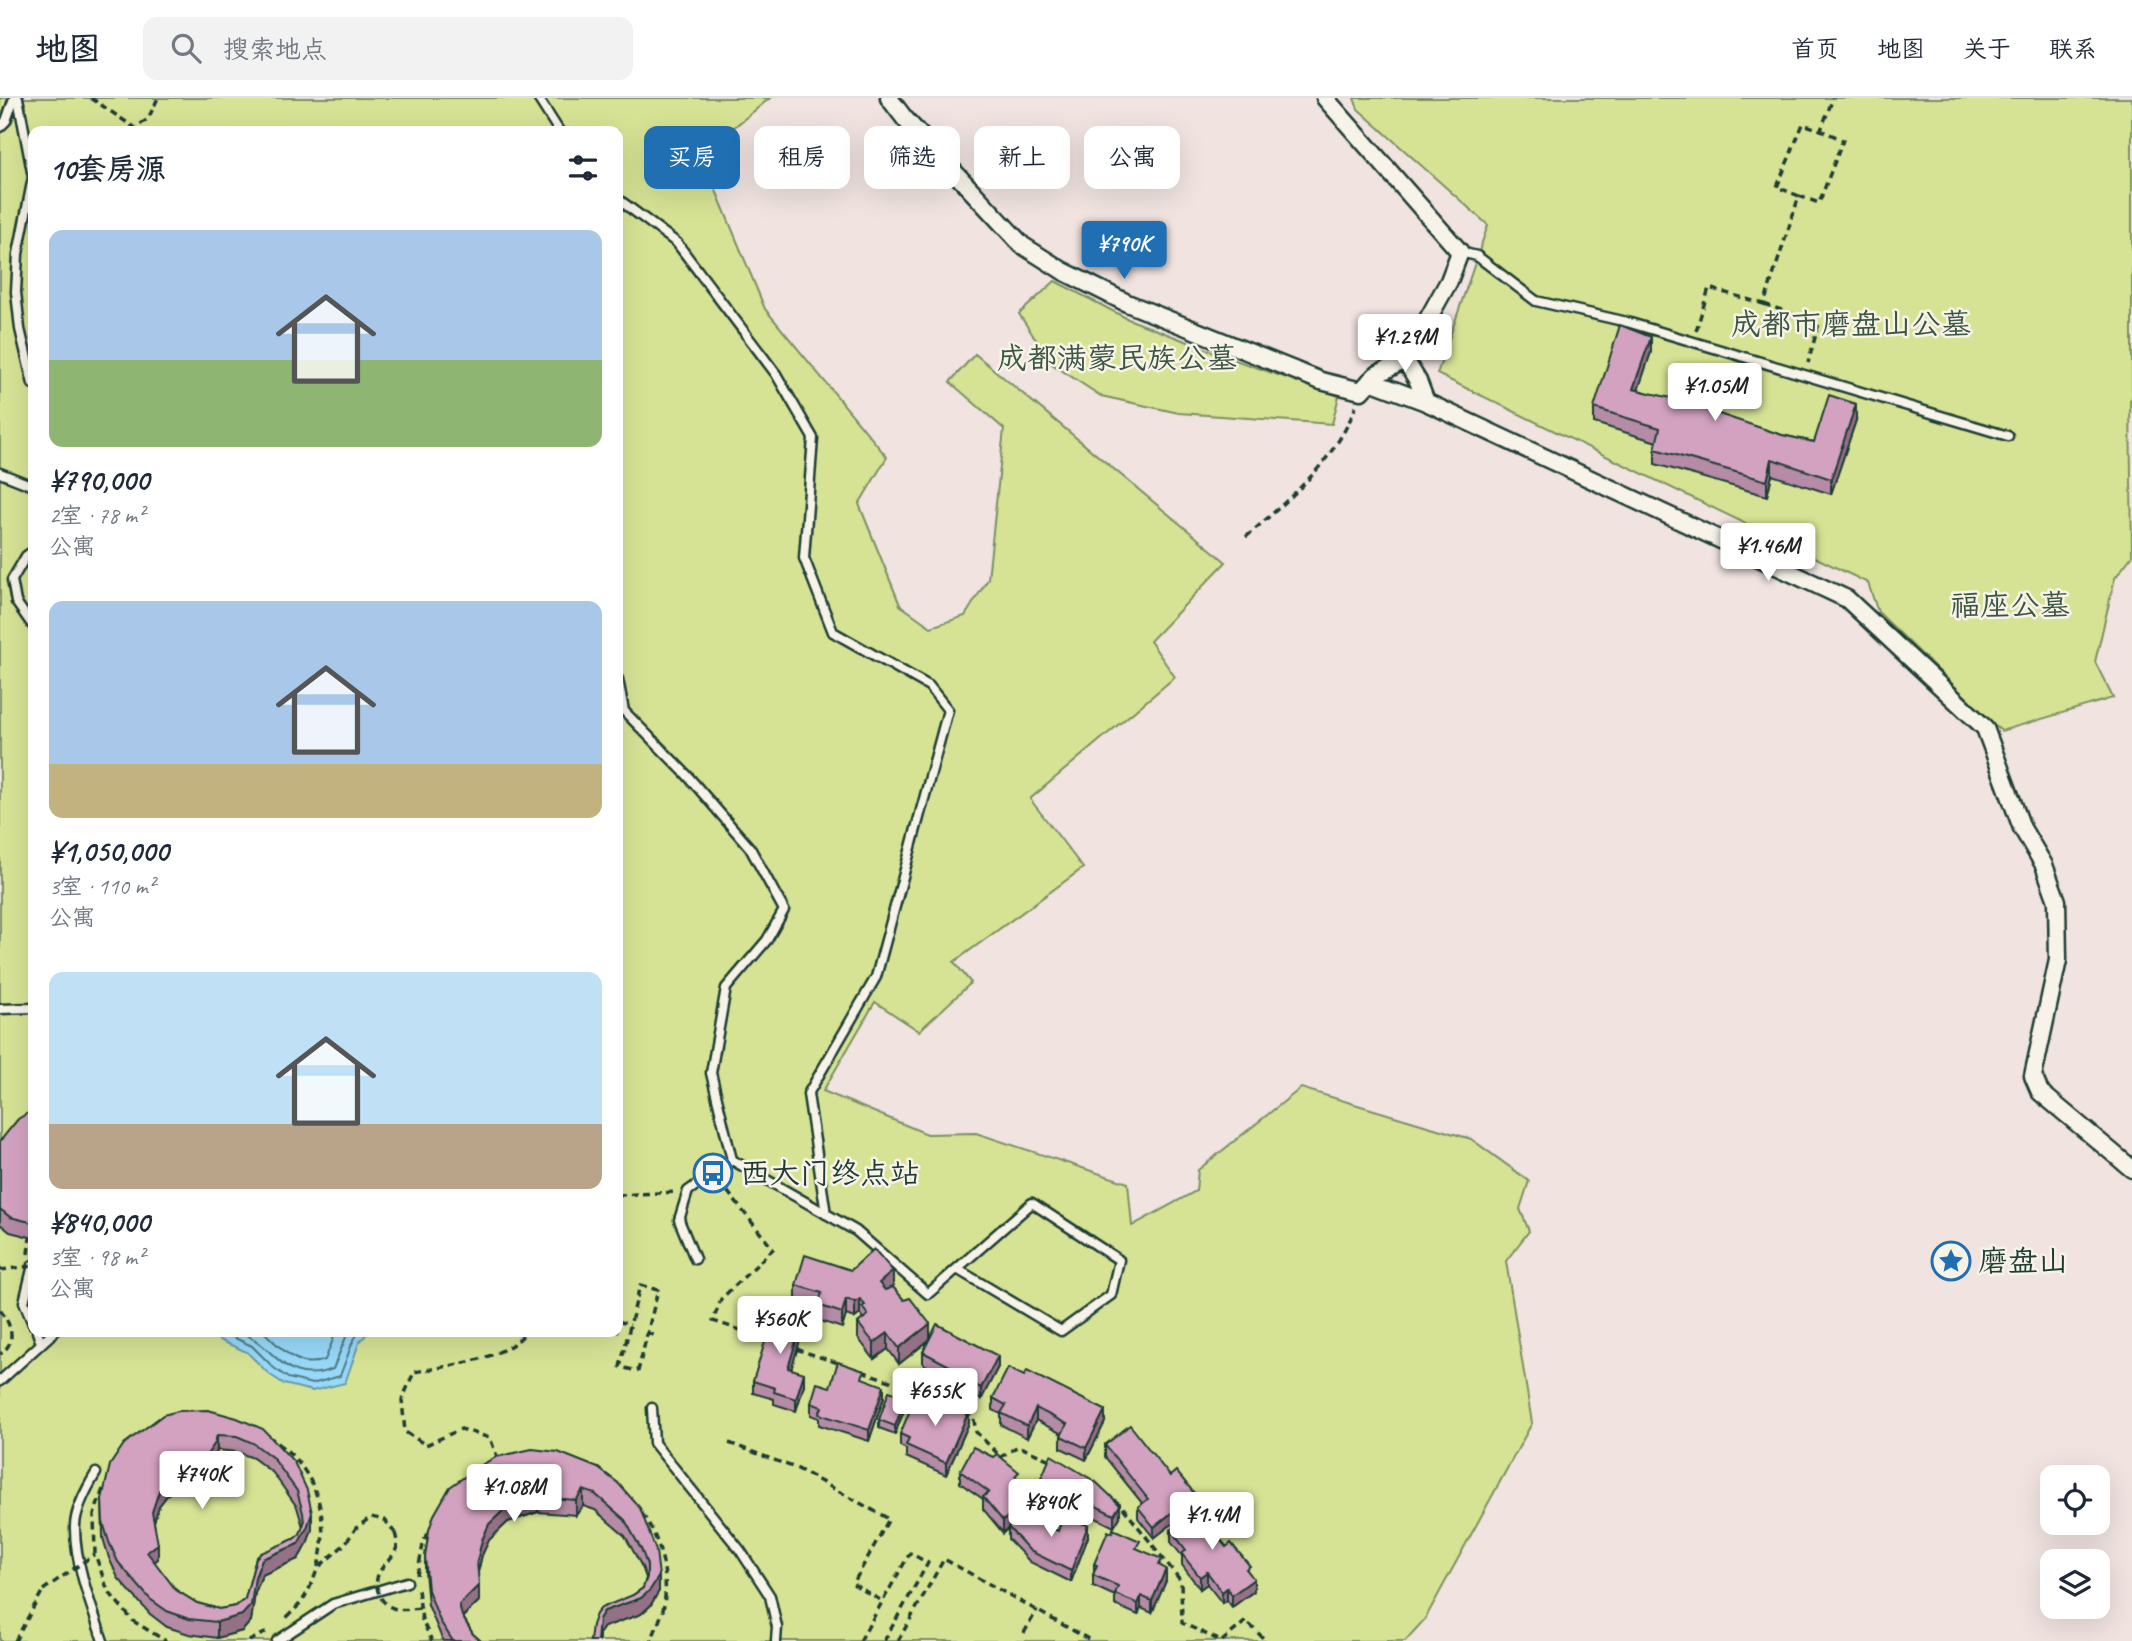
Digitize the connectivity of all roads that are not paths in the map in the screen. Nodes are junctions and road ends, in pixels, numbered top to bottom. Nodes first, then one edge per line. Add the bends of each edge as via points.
1 (16, 98) edge
2 (538, 98) edge
3 (889, 98) edge
4 (1325, 98) edge
5 (556, 126) edge
6 (0, 127) edge
7 (28, 154) edge
8 (623, 202) edge
9 (28, 203) edge
10 (1460, 252) junction
11 (1405, 360) junction
12 (28, 363) edge
13 (1366, 386) junction
14 (1426, 402) junction
15 (2008, 436) dead end
16 (0, 473) edge
17 (28, 484) edge
18 (28, 555) edge
19 (28, 619) edge
20 (623, 705) edge
21 (28, 1008) edge
22 (0, 1009) edge
23 (732, 1160) junction
24 (2132, 1169) edge
25 (826, 1214) junction
26 (695, 1259) dead end
27 (957, 1269) junction
28 (28, 1286) edge
29 (28, 1312) edge
30 (39, 1337) edge
31 (48, 1337) edge
32 (41, 1343) junction
33 (0, 1381) edge
34 (652, 1408) dead end
35 (96, 1473) dead end
36 (407, 1582) dead end
37 (103, 1641) edge
38 (277, 1641) edge
39 (776, 1641) edge

1 - 6 lane
1 - 7 lane
2 - 5 lane
3 - 13 street via 1022,246 1063,271 1127,303 1321,381
4 - 10 street
8 - 25 lane via 677,243 776,374 813,438 804,558 833,632 929,686 948,710 876,976 808,1094
9 - 12 lane via 16,292
10 - 11 street
10 - 15 lane via 1477,256 1536,301 1627,322
11 - 13 street via 1376,374
11 - 14 street
13 - 14 street
14 - 24 street via 1847,599 1985,728 2022,828 2044,865 2057,901 2058,960 2034,1076 2040,1092
16 - 17 lane
18 - 19 lane via 12,580 16,602
20 - 23 lane via 750,848 783,910 767,940 726,988 711,1073
21 - 22 lane
23 - 25 lane
23 - 26 lane via 688,1191 679,1220
25 - 27 lane via 856,1231 928,1294
27 - 27 lane via 1032,1203 1119,1260 1111,1295 1061,1331
28 - 29 lane via 24,1302
30 - 32 lane
31 - 32 lane
32 - 33 lane
34 - 39 lane via 654,1443 740,1550 770,1596
35 - 37 lane via 74,1527 84,1583
36 - 38 lane via 333,1604

